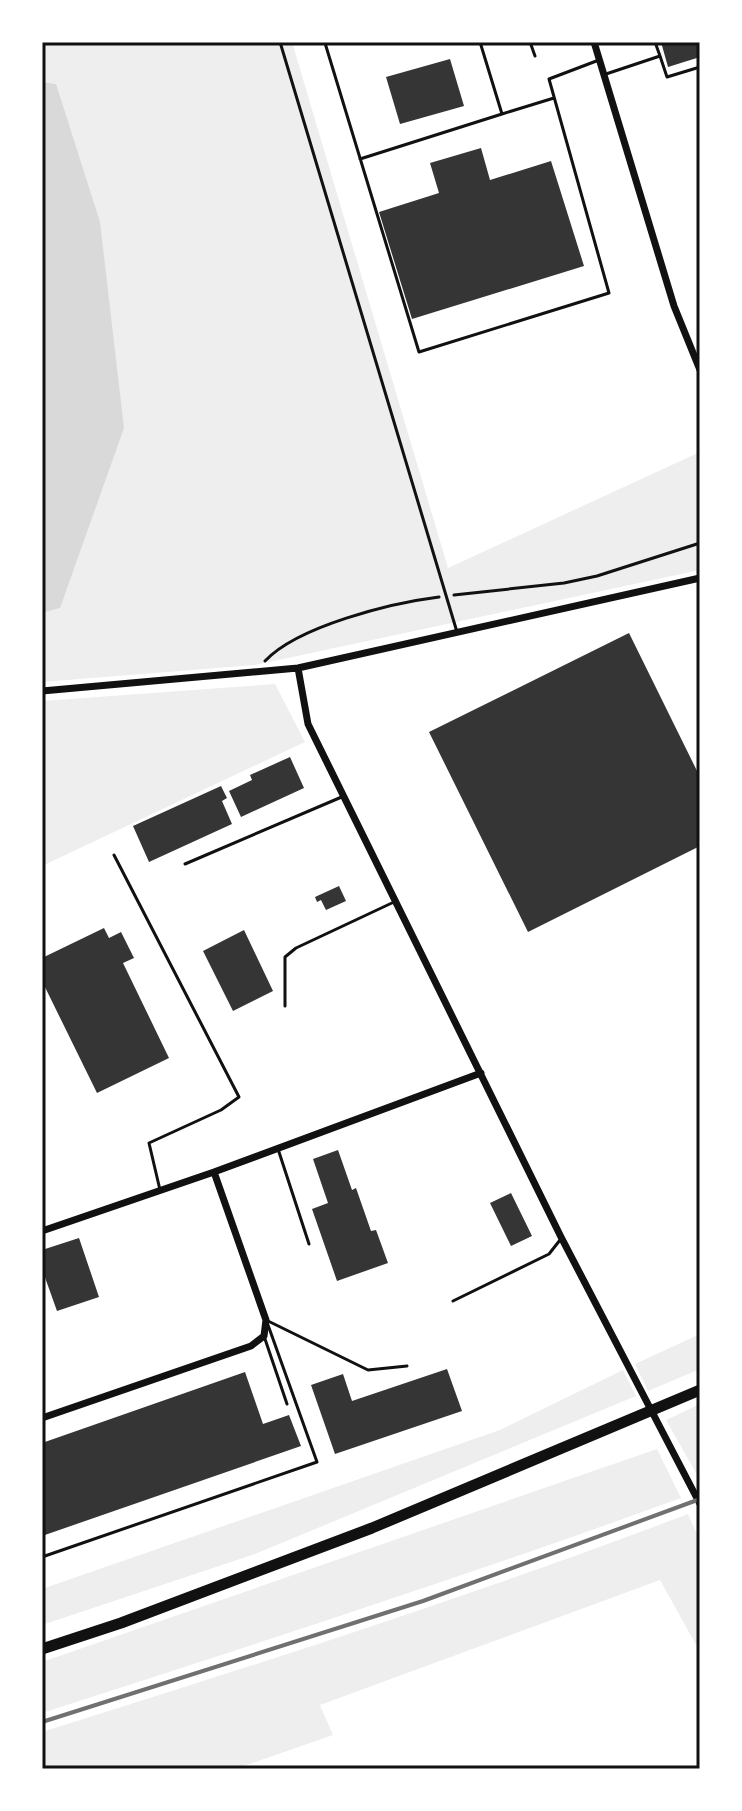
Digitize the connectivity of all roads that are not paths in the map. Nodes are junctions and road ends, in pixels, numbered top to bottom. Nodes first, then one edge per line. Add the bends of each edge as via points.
1 (280, 42) edge
2 (328, 42) edge
3 (480, 42) edge
4 (530, 42) edge
5 (594, 42) edge
6 (655, 42) edge
7 (535, 56) dead end
8 (660, 56) junction
9 (599, 60) junction
10 (700, 67) edge
11 (604, 75) junction
12 (554, 98) junction
13 (502, 114) junction
14 (360, 159) junction
15 (700, 370) edge
16 (700, 578) edge
17 (458, 633) junction
18 (298, 668) junction
19 (42, 691) edge
20 (344, 796) junction
21 (114, 855) dead end
22 (185, 864) dead end
23 (394, 902) junction
24 (285, 1006) dead end
25 (481, 1073) junction
26 (277, 1148) junction
27 (214, 1172) junction
28 (160, 1190) junction
29 (42, 1231) edge
30 (561, 1237) junction
31 (309, 1244) dead end
32 (453, 1301) dead end
33 (266, 1320) junction
34 (264, 1336) junction
35 (407, 1366) dead end
36 (700, 1390) edge
37 (287, 1404) dead end
38 (42, 1418) edge
39 (700, 1504) edge
40 (42, 1557) edge
41 (42, 1649) edge

1 - 17 lane
2 - 14 lane
3 - 13 lane
4 - 7 lane
5 - 9 street
6 - 8 lane
8 - 10 lane via 667,77
8 - 11 lane
9 - 11 street
9 - 12 lane via 549,79
11 - 15 street via 674,306
12 - 13 lane
12 - 14 lane via 609,293 419,352
13 - 14 lane
16 - 17 street
17 - 18 street
18 - 19 street
18 - 20 street via 308,724
20 - 22 lane
20 - 23 street
21 - 28 lane via 239,1097 149,1143
23 - 24 lane via 285,957
23 - 25 street
25 - 26 street
25 - 30 street
26 - 27 street
26 - 31 lane
27 - 28 street
27 - 33 street
28 - 29 street
30 - 32 lane via 549,1254
30 - 39 street
33 - 34 street
33 - 35 lane via 368,1370
33 - 40 lane via 317,1462
34 - 37 lane
34 - 38 street via 251,1346
36 - 41 main road via 372,1528

